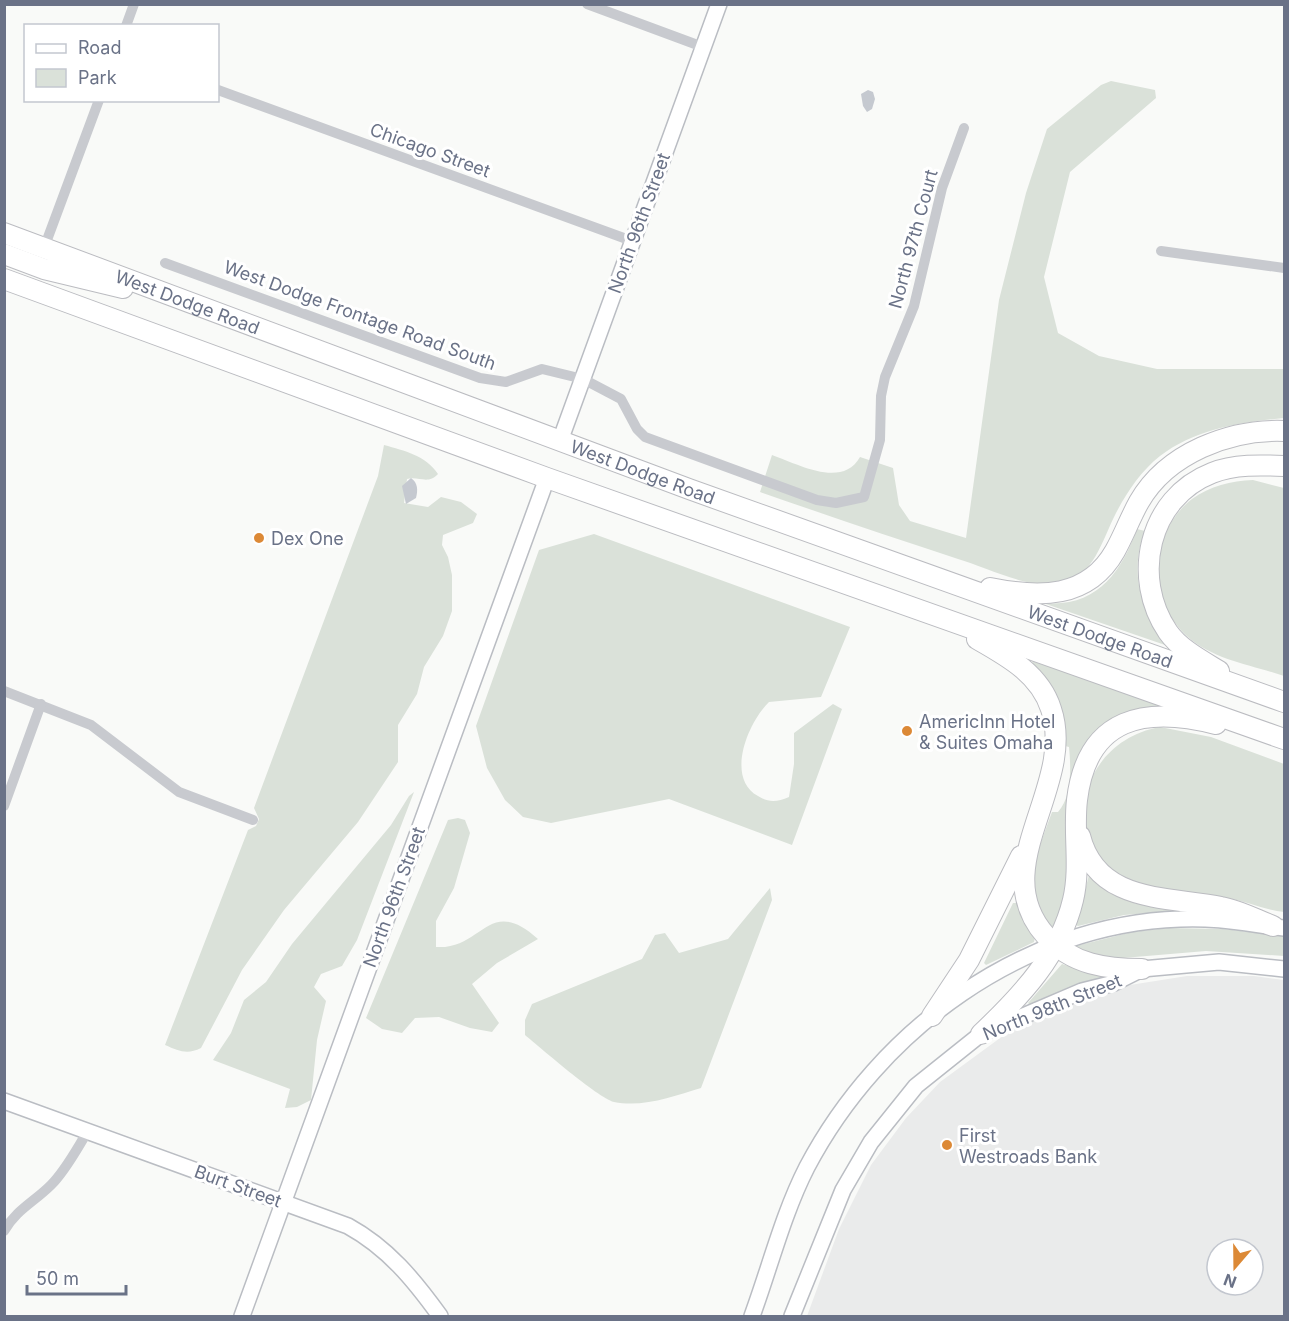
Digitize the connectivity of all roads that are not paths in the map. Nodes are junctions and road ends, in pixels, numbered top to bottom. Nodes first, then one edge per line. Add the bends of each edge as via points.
1 (134, 4) edge
2 (586, 4) edge
3 (719, 4) edge
4 (127, 24) edge
5 (703, 47) junction
6 (219, 90) edge
7 (98, 102) edge
8 (964, 128) dead end
9 (4, 232) edge
10 (632, 241) junction
11 (44, 248) junction
12 (1161, 251) dead end
13 (4, 254) edge
14 (165, 263) dead end
15 (1284, 268) edge
16 (4, 279) edge
17 (167, 295) junction
18 (583, 379) junction
19 (1282, 431) edge
20 (560, 441) junction
21 (1246, 466) junction
22 (1284, 466) edge
23 (1284, 475) edge
24 (546, 478) junction
25 (864, 497) joint
26 (937, 578) junction
27 (924, 612) junction
28 (1248, 689) junction
29 (4, 691) edge
30 (1284, 702) edge
31 (41, 704) junction
32 (1284, 740) edge
33 (4, 806) edge
34 (253, 820) dead end
35 (1037, 821) junction
36 (1077, 825) junction
37 (1279, 927) edge
38 (1055, 945) junction
39 (1142, 969) junction
40 (1284, 969) edge
41 (932, 1016) junction
42 (981, 1034) junction
43 (4, 1101) edge
44 (88, 1131) junction
45 (283, 1203) junction
46 (4, 1231) edge
47 (242, 1317) edge
48 (440, 1317) edge
49 (752, 1317) edge
50 (792, 1317) edge

1 - 4 street
2 - 5 street
3 - 5 street, North 96th Street
5 - 10 street, North 96th Street
6 - 10 street, Chicago Street
7 - 11 street
8 - 25 street, North 97th Court via 942,188 914,306 885,377 880,441
9 - 11 highway, West Dodge Road
10 - 18 street, North 96th Street
11 - 17 highway, West Dodge Road
12 - 15 street
13 - 17 highway via 98,283
14 - 18 street, West Dodge Frontage Road South via 480,378 506,382 542,369
16 - 24 highway, West Dodge Road
17 - 20 highway, West Dodge Road
18 - 20 street, North 96th Street
18 - 25 street, West Dodge Frontage Road South via 616,394 640,433 655,441 817,500 836,503
19 - 26 highway via 1213,442 1167,468 1139,502 1115,552 1101,571 1071,590 1037,595
20 - 26 highway, West Dodge Road
21 - 22 highway
21 - 23 highway
21 - 28 highway via 1210,474 1188,487 1169,506 1152,538 1148,573 1151,595 1168,633 1192,654
24 - 27 highway, West Dodge Road
24 - 45 street, North 96th Street
26 - 28 highway, West Dodge Road
27 - 32 highway, West Dodge Road
27 - 35 highway via 1020,665 1046,696 1055,722 1055,756
28 - 30 highway, West Dodge Road
29 - 31 street
31 - 33 street
31 - 34 street via 97,728 179,792
32 - 36 highway via 1198,720 1143,716 1108,734 1087,762 1076,801
35 - 38 highway via 1024,874 1028,905 1034,920
35 - 41 highway via 986,929
36 - 37 highway via 1088,856 1119,887 1158,898 1224,907
36 - 38 highway via 1073,899
37 - 38 street via 1221,918 1169,919 1114,927
38 - 39 highway via 1098,966
38 - 41 street via 998,969
38 - 42 highway via 1028,987
39 - 40 street via 1219,962
39 - 42 street, North 98th Street
41 - 49 street via 867,1080 823,1139 796,1191
42 - 50 street, North 98th Street via 916,1086 871,1142 843,1190
43 - 44 street, Burt Street
44 - 45 street, Burt Street
44 - 46 street via 63,1172 23,1206
45 - 47 street, North 96th Street
45 - 48 street, Burt Street via 335,1220 367,1236 404,1269

